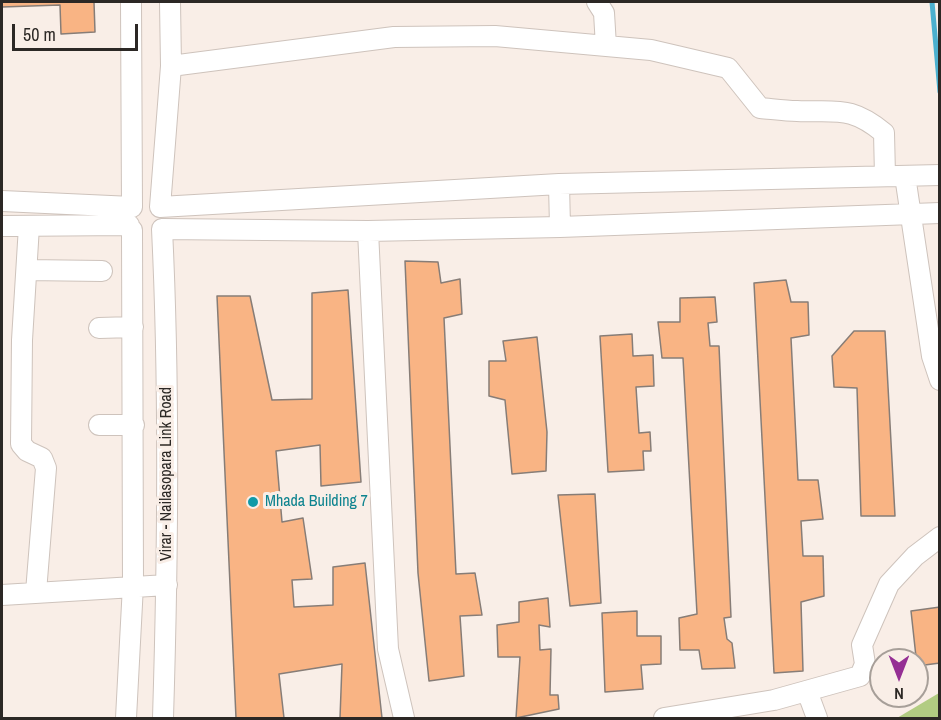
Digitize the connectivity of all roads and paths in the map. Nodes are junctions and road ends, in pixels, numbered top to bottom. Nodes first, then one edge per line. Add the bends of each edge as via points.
1 (131, 2) edge
2 (170, 2) edge
3 (597, 2) edge
4 (606, 46) junction
5 (171, 66) junction
6 (939, 175) edge
7 (895, 176) junction
8 (560, 184) junction
9 (2, 201) edge
10 (160, 207) junction
11 (939, 213) edge
12 (909, 214) junction
13 (131, 221) junction
14 (2, 226) edge
15 (29, 226) junction
16 (561, 227) junction
17 (162, 229) junction
18 (368, 231) junction
19 (27, 270) junction
20 (102, 271) dead end
21 (133, 327) junction
22 (99, 328) dead end
23 (939, 380) edge
24 (99, 425) dead end
25 (134, 425) junction
26 (939, 537) edge
27 (133, 585) junction
28 (167, 585) junction
29 (36, 592) junction
30 (2, 595) edge
31 (807, 691) junction
32 (769, 710) edge
33 (126, 718) edge
34 (163, 718) edge
35 (404, 718) edge
36 (664, 718) edge
37 (817, 718) edge

1 - 13 street, Virar - Nailasopara Link Road
2 - 5 street
3 - 4 street via 604,13
4 - 5 street via 495,36 394,37
4 - 7 street via 651,50 728,68 760,108 839,110 867,119 884,134
5 - 10 street
6 - 7 street
7 - 8 street
7 - 12 street
8 - 10 street
8 - 16 street
9 - 13 street
10 - 13 street via 143,201
10 - 17 street via 165,218
11 - 12 street
12 - 16 street
12 - 23 street
13 - 15 street
13 - 17 street via 147,238
13 - 21 street, Virar - Nailasopara Link Road
14 - 15 street
15 - 19 street
16 - 18 street
17 - 18 street
17 - 28 street, Virar - Nailasopara Link Road via 167,339
18 - 35 street via 388,649
19 - 20 street
19 - 29 street via 21,444 42,458 46,468
21 - 22 street
21 - 25 street, Virar - Nailasopara Link Road
24 - 25 street
25 - 27 street, Virar - Nailasopara Link Road
26 - 31 street via 889,584 862,645 865,664 860,676
27 - 28 street
27 - 29 street
27 - 33 street, Virar - Nailasopara Link Road
28 - 34 street, Virar - Nailasopara Link Road
29 - 30 street
31 - 32 street
31 - 37 street
32 - 36 street

